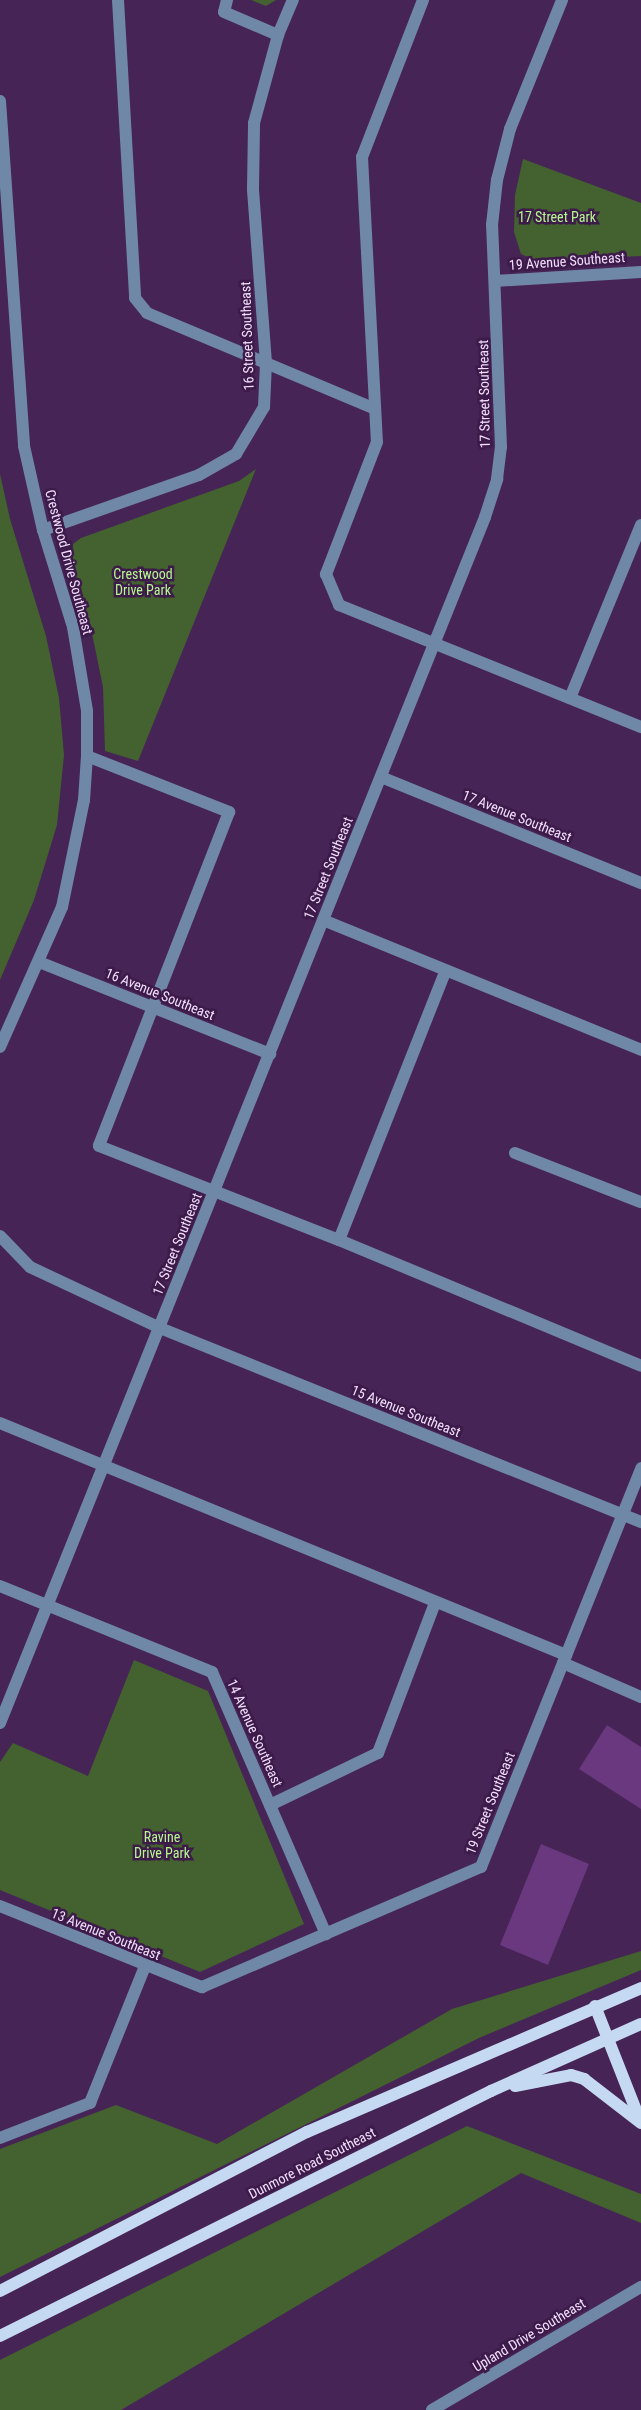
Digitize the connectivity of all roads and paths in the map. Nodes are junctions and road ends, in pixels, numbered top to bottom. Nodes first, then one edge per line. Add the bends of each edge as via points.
1 (118, 0) edge
2 (227, 0) edge
3 (293, 0) edge
4 (423, 0) edge
5 (562, 0) edge
6 (278, 35) junction
7 (0, 101) edge
8 (641, 272) edge
9 (495, 281) junction
10 (266, 363) junction
11 (375, 409) junction
12 (641, 525) edge
13 (43, 530) junction
14 (434, 643) junction
15 (570, 698) junction
16 (641, 727) edge
17 (87, 756) junction
18 (381, 777) junction
19 (641, 883) edge
20 (323, 920) junction
21 (39, 962) junction
22 (445, 972) junction
23 (153, 1008) junction
24 (0, 1047) edge
25 (641, 1050) edge
26 (270, 1054) junction
27 (516, 1153) dead end
28 (214, 1191) junction
29 (641, 1202) edge
30 (0, 1236) edge
31 (339, 1240) junction
32 (160, 1328) junction
33 (641, 1366) edge
34 (0, 1423) edge
35 (104, 1466) junction
36 (641, 1468) edge
37 (622, 1514) junction
38 (641, 1522) edge
39 (0, 1586) edge
40 (436, 1603) junction
41 (48, 1606) junction
42 (564, 1659) junction
43 (641, 1697) edge
44 (0, 1723) edge
45 (270, 1805) junction
46 (0, 1906) edge
47 (326, 1934) junction
48 (145, 1966) junction
49 (202, 1988) joint
50 (641, 1988) edge
51 (594, 2006) junction
52 (641, 2024) edge
53 (606, 2038) junction
54 (490, 2091) junction
55 (641, 2123) edge
56 (0, 2138) edge
57 (641, 2287) edge
58 (0, 2291) edge
59 (0, 2336) edge
60 (432, 2410) edge

1 - 10 street via 135,298 147,313
2 - 6 street via 224,12
3 - 6 street, 16 Street Southeast
4 - 11 street via 362,157
5 - 9 street, 17 Street Southeast via 510,129 497,180 492,225
6 - 10 street, 16 Street Southeast via 254,124 253,189
7 - 13 street, Crestwood Drive Southeast via 24,446
8 - 9 street, 19 Avenue Southeast
9 - 14 street, 17 Street Southeast via 501,447 496,479 485,517
10 - 11 street
10 - 13 street, 16 Street Southeast via 264,407 236,454 199,476
11 - 14 street via 377,442 326,574 339,604
12 - 15 street
13 - 17 street, Crestwood Drive Southeast via 73,626 86,711
14 - 15 street
14 - 18 street, 17 Street Southeast
15 - 16 street
17 - 21 street, Crestwood Drive Southeast via 84,800 62,908
17 - 23 street via 229,812
18 - 19 street, 17 Avenue Southeast
18 - 20 street, 17 Street Southeast
20 - 22 street
20 - 26 street, 17 Street Southeast
21 - 23 street, 16 Avenue Southeast
21 - 24 street, Crestwood Drive Southeast
22 - 25 street
22 - 31 street
23 - 26 street, 16 Avenue Southeast
23 - 28 street via 99,1146
26 - 28 street, 17 Street Southeast
27 - 29 street
28 - 31 street
28 - 32 street, 17 Street Southeast
30 - 32 street via 30,1267
31 - 33 street
32 - 35 street, 17 Street Southeast
32 - 37 street, 15 Avenue Southeast
34 - 35 street
35 - 40 street
35 - 41 street, 17 Street Southeast
36 - 37 street, 19 Street Southeast
37 - 38 street, 15 Avenue Southeast
37 - 42 street, 19 Street Southeast
39 - 41 street, 14 Avenue Southeast
40 - 42 street
40 - 45 street via 378,1753
41 - 44 street, 17 Street Southeast
41 - 45 street, 14 Avenue Southeast via 212,1672
42 - 43 street
42 - 47 street, 19 Street Southeast via 481,1867
45 - 47 street, 14 Avenue Southeast
46 - 48 street, 13 Avenue Southeast
47 - 49 street, 19 Street Southeast
48 - 49 street, 13 Avenue Southeast
48 - 56 street via 90,2103
50 - 51 main road, Dunmore Road Southeast
51 - 53 main road
51 - 58 main road, Dunmore Road Southeast via 307,2132
52 - 53 main road, Dunmore Road Southeast
53 - 54 main road, Dunmore Road Southeast
53 - 55 main road
54 - 55 main road via 571,2075 595,2085
54 - 59 main road, Dunmore Road Southeast
57 - 60 street, Upland Drive Southeast

